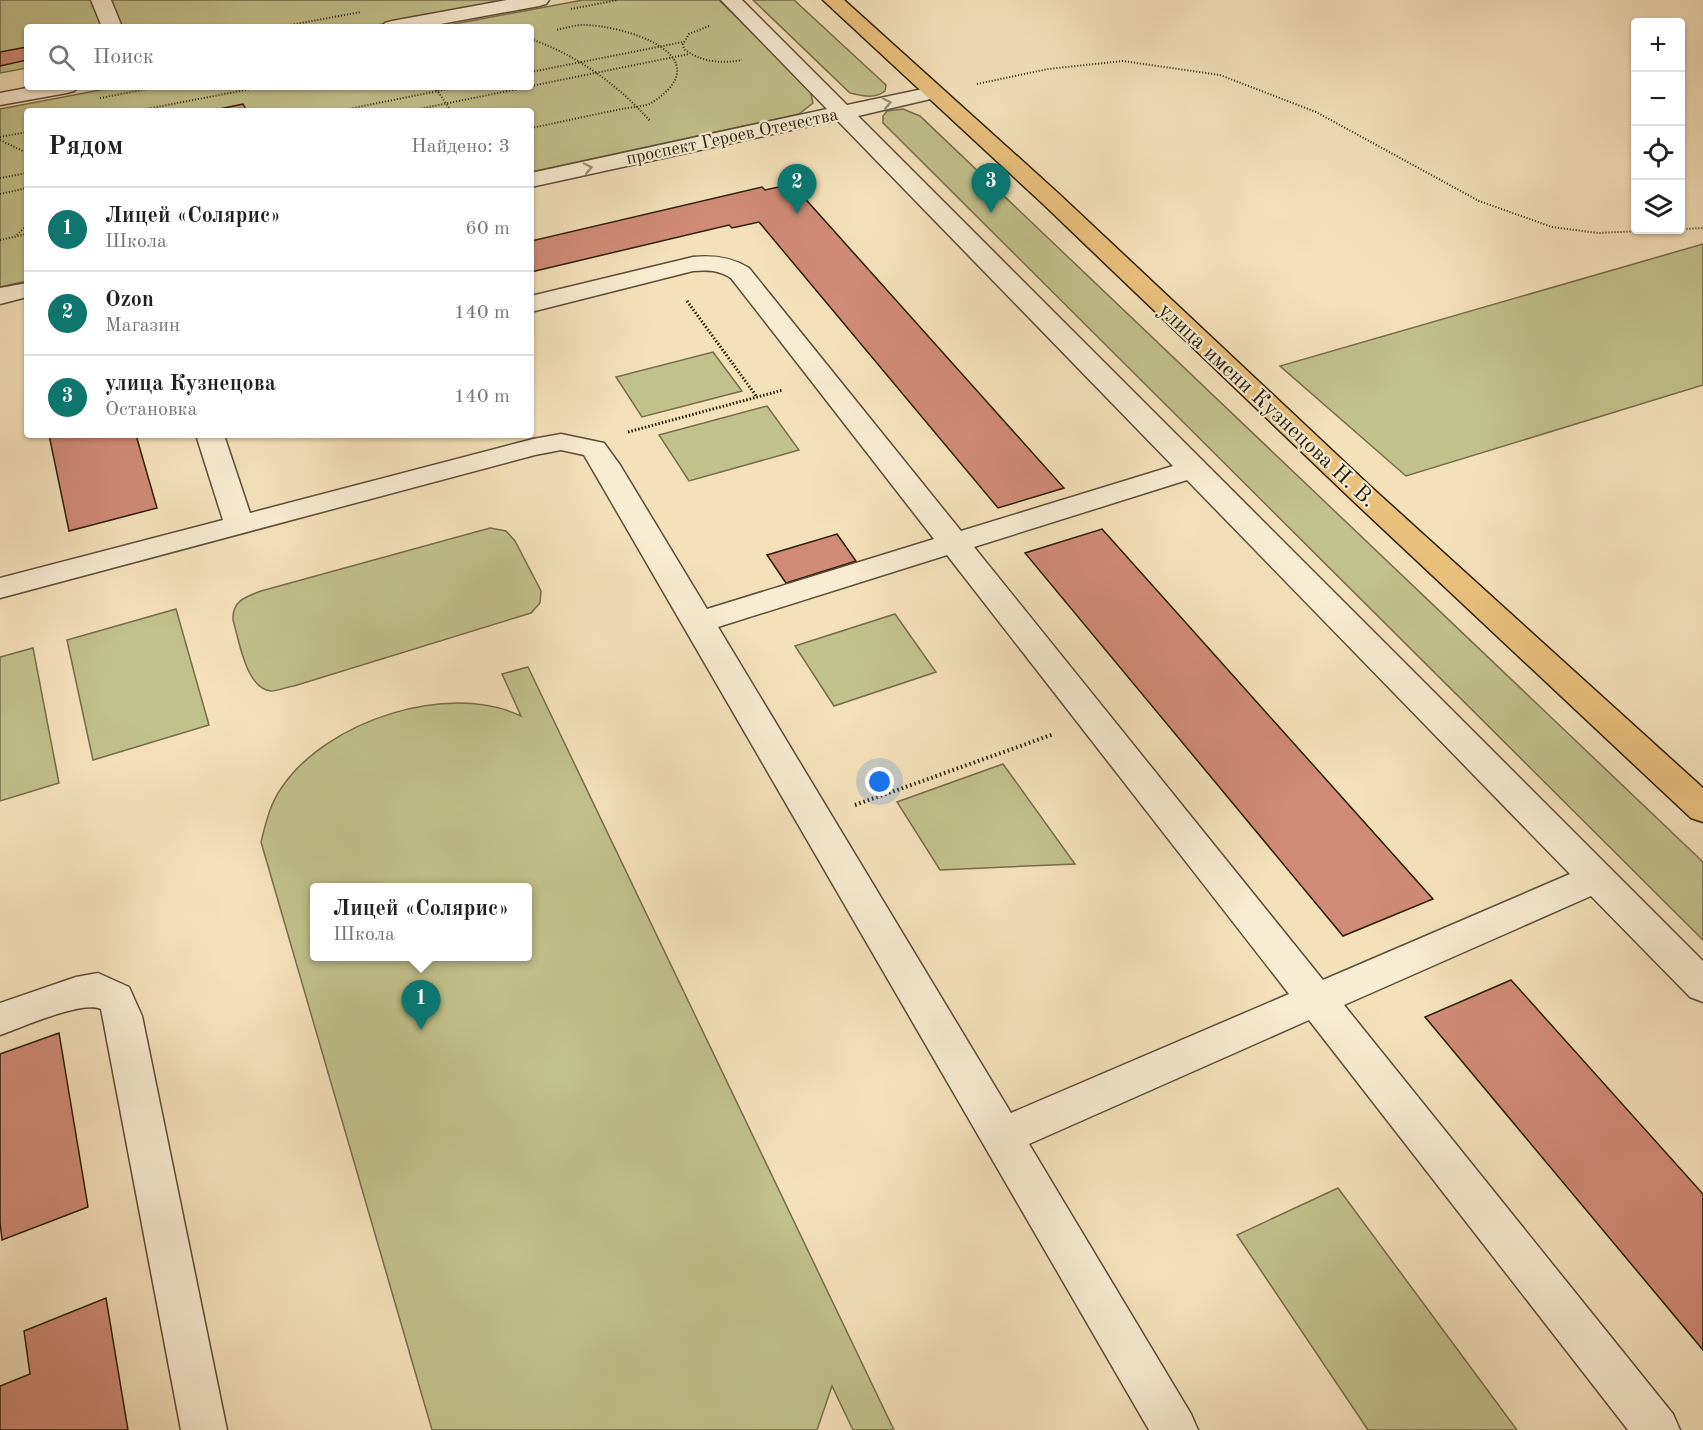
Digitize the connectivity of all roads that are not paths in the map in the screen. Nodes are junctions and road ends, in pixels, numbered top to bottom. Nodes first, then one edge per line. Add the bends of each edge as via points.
1 (101, 0) edge
2 (539, 0) edge
3 (731, 0) edge
4 (833, 0) edge
5 (111, 24) edge
6 (408, 24) edge
7 (50, 90) edge
8 (932, 93) junction
9 (0, 99) edge
10 (841, 112) junction
11 (534, 179) edge
12 (24, 291) edge
13 (0, 296) edge
14 (534, 303) edge
15 (211, 438) edge
16 (1192, 469) junction
17 (239, 525) junction
18 (954, 543) junction
19 (0, 588) edge
20 (699, 622) junction
21 (1703, 809) edge
22 (1597, 878) junction
23 (1703, 986) edge
24 (1317, 1000) junction
25 (0, 1019) edge
26 (1002, 1136) junction
27 (204, 1430) edge
28 (1175, 1430) edge
29 (1657, 1430) edge

1 - 5 street
2 - 6 street
3 - 10 street
4 - 8 main road, улица имени Кузнецова Н. В.
7 - 9 street
10 -> 8 street, проспект Героев Отечества
8 - 21 main road, улица имени Кузнецова Н. В. via 1050,198
11 -> 10 street, проспект Героев Отечества
10 - 16 street
12 - 13 street
14 - 18 street via 712,262 729,265 740,273
15 - 17 street
16 - 18 street
16 - 22 street
17 - 19 street
17 - 20 street via 561,442 594,449
18 - 20 street
18 - 24 street
20 - 26 street
22 - 23 street
22 - 24 street
24 - 26 street
24 - 29 street
25 - 27 street via 76,993 98,989 115,998 123,1016
26 - 28 street

